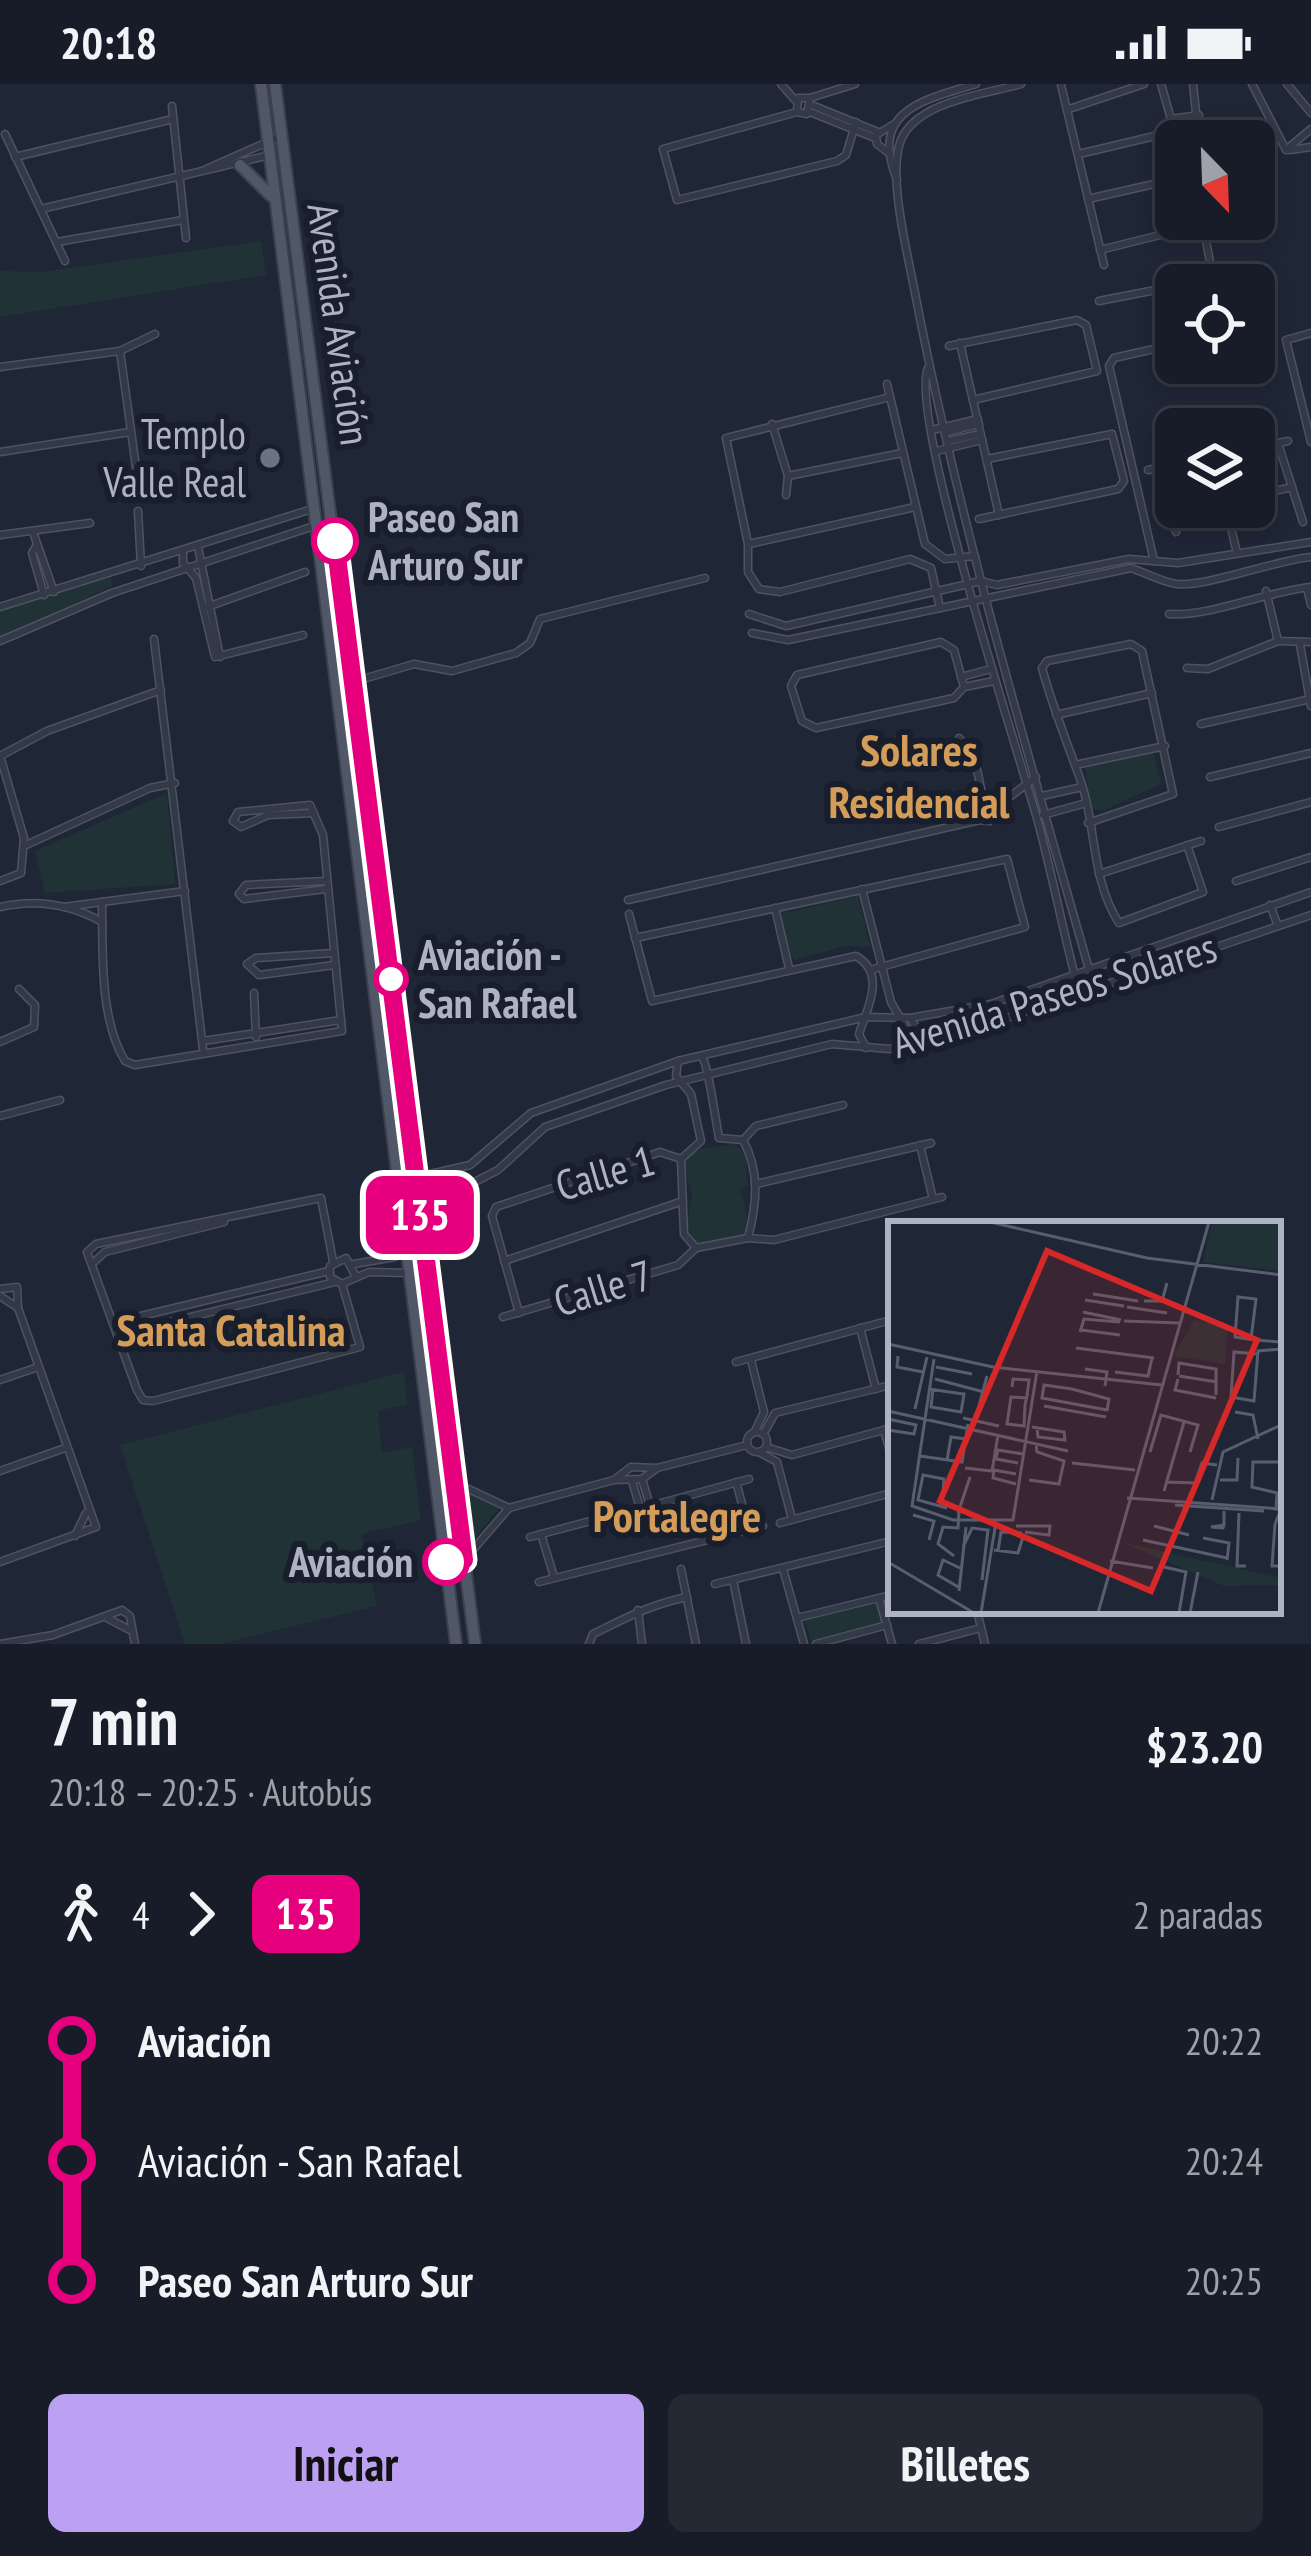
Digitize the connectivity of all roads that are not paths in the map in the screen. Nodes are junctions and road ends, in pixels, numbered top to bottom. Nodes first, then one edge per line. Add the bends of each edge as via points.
1 (261, 84) edge
2 (275, 84) edge
3 (781, 84) edge
4 (855, 84) edge
5 (1021, 84) edge
6 (1144, 84) edge
7 (1160, 84) edge
8 (1192, 84) edge
9 (1252, 84) edge
10 (972, 85) edge
11 (1061, 85) edge
12 (1286, 85) edge
13 (974, 98) junction
14 (795, 100) junction
15 (811, 105) junction
16 (172, 106) dead end
17 (1069, 109) junction
18 (796, 112) junction
19 (1311, 113) edge
20 (1199, 115) junction
21 (173, 119) junction
22 (1200, 120) edge
23 (896, 123) junction
24 (855, 126) junction
25 (1311, 129) edge
26 (4, 134) dead end
27 (876, 135) junction
28 (1155, 136) edge
29 (282, 141) junction
30 (1311, 147) edge
31 (269, 150) junction
32 (1286, 150) junction
33 (887, 153) junction
34 (898, 153) junction
35 (1079, 154) junction
36 (15, 157) junction
37 (239, 161) junction
38 (180, 176) junction
39 (1155, 185) edge
40 (899, 187) junction
41 (1088, 199) junction
42 (41, 209) junction
43 (277, 209) junction
44 (183, 220) junction
45 (1155, 236) edge
46 (186, 238) dead end
47 (57, 242) junction
48 (1100, 250) junction
49 (64, 262) dead end
50 (1104, 265) dead end
51 (1155, 290) edge
52 (1099, 301) dead end
53 (1311, 333) edge
54 (155, 334) dead end
55 (960, 343) junction
56 (949, 346) dead end
57 (1155, 349) edge
58 (120, 351) junction
59 (929, 365) junction
60 (0, 367) edge
61 (887, 384) dead end
62 (890, 397) junction
63 (973, 400) junction
64 (772, 424) junction
65 (980, 429) junction
66 (932, 430) junction
67 (130, 432) junction
68 (947, 437) junction
69 (1288, 441) dead end
70 (1311, 442) edge
71 (1278, 443) junction
72 (1275, 444) edge
73 (937, 451) junction
74 (0, 452) edge
75 (903, 453) junction
76 (987, 459) junction
77 (1155, 469) edge
78 (1148, 470) dead end
79 (788, 476) junction
80 (1292, 487) junction
81 (139, 489) dead end
82 (1275, 491) edge
83 (786, 495) dead end
84 (915, 507) junction
85 (312, 509) junction
86 (138, 511) dead end
87 (1000, 514) junction
88 (332, 518) junction
89 (980, 519) dead end
90 (1303, 522) dead end
91 (90, 523) dead end
92 (266, 525) junction
93 (314, 526) junction
94 (1175, 528) edge
95 (1231, 528) edge
96 (33, 532) junction
97 (1176, 532) dead end
98 (0, 535) edge
99 (922, 538) junction
100 (271, 540) junction
101 (1311, 542) edge
102 (37, 544) junction
103 (748, 544) junction
104 (198, 547) junction
105 (183, 552) junction
106 (1238, 553) junction
107 (975, 556) junction
108 (963, 557) junction
109 (1311, 557) edge
110 (910, 559) junction
111 (1154, 561) junction
112 (202, 563) junction
113 (1130, 564) junction
114 (141, 566) junction
115 (189, 568) junction
116 (305, 572) dead end
117 (115, 574) junction
118 (704, 578) dead end
119 (981, 581) junction
120 (968, 584) junction
121 (1309, 588) edge
122 (940, 589) junction
123 (1266, 591) junction
124 (54, 592) junction
125 (112, 593) junction
126 (44, 595) junction
127 (985, 598) junction
128 (973, 601) junction
129 (1311, 605) edge
130 (206, 607) junction
131 (0, 608) edge
132 (940, 608) junction
133 (749, 614) dead end
134 (1169, 614) dead end
135 (824, 617) junction
136 (826, 632) junction
137 (752, 633) dead end
138 (302, 635) dead end
139 (154, 639) dead end
140 (1278, 640) junction
141 (0, 641) edge
142 (1311, 642) edge
143 (1300, 644) junction
144 (1187, 668) dead end
145 (991, 669) junction
146 (961, 677) junction
147 (994, 681) junction
148 (353, 682) junction
149 (964, 687) junction
150 (161, 690) junction
151 (1152, 693) junction
152 (1310, 701) edge
153 (1055, 715) junction
154 (1201, 724) dead end
155 (959, 738) dead end
156 (1165, 746) junction
157 (1311, 753) edge
158 (1073, 765) junction
159 (1036, 777) junction
160 (1210, 777) dead end
161 (1024, 781) junction
162 (175, 783) junction
163 (1082, 787) junction
164 (1042, 796) junction
165 (1030, 799) junction
166 (1003, 800) junction
167 (1311, 802) edge
168 (1086, 803) junction
169 (988, 809) junction
170 (314, 813) junction
171 (1046, 813) junction
172 (1037, 817) junction
173 (1088, 824) junction
174 (1219, 827) dead end
175 (1201, 841) dead end
176 (1186, 845) junction
177 (24, 846) junction
178 (1311, 857) edge
179 (1099, 874) junction
180 (0, 881) edge
181 (1236, 881) dead end
182 (326, 885) junction
183 (862, 889) junction
184 (186, 891) junction
185 (1311, 892) edge
186 (628, 900) dead end
187 (102, 902) junction
188 (1270, 905) junction
189 (0, 907) edge
190 (64, 907) junction
191 (775, 908) junction
192 (629, 914) dead end
193 (1311, 915) edge
194 (102, 922) junction
195 (1278, 926) junction
196 (635, 938) junction
197 (334, 953) junction
198 (882, 963) junction
199 (335, 964) junction
200 (789, 968) junction
201 (1089, 969) junction
202 (870, 970) junction
203 (1075, 974) junction
204 (1094, 987) junction
205 (19, 989) dead end
206 (1079, 992) junction
207 (254, 993) dead end
208 (891, 1002) junction
209 (873, 1003) junction
210 (866, 1016) junction
211 (898, 1017) junction
212 (910, 1018) junction
213 (341, 1020) junction
214 (256, 1037) junction
215 (923, 1038) junction
216 (236, 1040) junction
217 (0, 1042) edge
218 (203, 1045) junction
219 (902, 1046) junction
220 (250, 1048) junction
221 (866, 1048) junction
222 (237, 1050) junction
223 (700, 1056) junction
224 (678, 1061) junction
225 (706, 1074) junction
226 (682, 1081) junction
227 (60, 1100) dead end
228 (843, 1105) dead end
229 (0, 1116) edge
230 (743, 1139) junction
231 (931, 1143) dead end
232 (920, 1145) junction
233 (681, 1159) junction
234 (459, 1169) junction
235 (416, 1179) junction
236 (400, 1180) junction
237 (756, 1184) junction
238 (466, 1188) junction
239 (401, 1195) junction
240 (440, 1201) junction
241 (683, 1202) junction
242 (419, 1204) junction
243 (422, 1228) junction
244 (748, 1238) junction
245 (407, 1246) junction
246 (696, 1248) junction
247 (104, 1249) junction
248 (333, 1261) junction
249 (504, 1261) junction
250 (94, 1262) junction
251 (354, 1264) junction
252 (329, 1271) junction
253 (411, 1274) junction
254 (355, 1275) junction
255 (339, 1283) junction
256 (0, 1293) edge
257 (202, 1300) junction
258 (18, 1308) junction
259 (205, 1312) junction
260 (519, 1313) junction
261 (502, 1317) dead end
262 (888, 1321) edge
263 (115, 1322) junction
264 (860, 1328) junction
265 (435, 1331) junction
266 (418, 1333) junction
267 (120, 1334) junction
268 (751, 1359) junction
269 (736, 1362) dead end
270 (38, 1367) junction
271 (0, 1379) edge
272 (888, 1386) edge
273 (877, 1389) junction
274 (888, 1429) edge
275 (759, 1432) junction
276 (747, 1445) junction
277 (65, 1448) junction
278 (763, 1449) junction
279 (657, 1468) junction
280 (0, 1471) edge
281 (642, 1479) junction
282 (749, 1479) dead end
283 (614, 1480) junction
284 (632, 1481) junction
285 (736, 1482) junction
286 (456, 1483) junction
287 (888, 1494) edge
288 (509, 1508) junction
289 (87, 1512) junction
290 (793, 1519) junction
291 (780, 1522) dead end
292 (763, 1526) dead end
293 (749, 1529) junction
294 (541, 1534) junction
295 (75, 1536) junction
296 (530, 1537) dead end
297 (888, 1542) edge
298 (464, 1560) junction
299 (4, 1561) edge
300 (446, 1562) junction
301 (783, 1568) junction
302 (681, 1569) dead end
303 (0, 1573) edge
304 (554, 1577) junction
305 (734, 1580) junction
306 (539, 1582) dead end
307 (715, 1584) dead end
308 (686, 1594) junction
309 (888, 1596) edge
310 (879, 1598) junction
311 (640, 1607) junction
312 (978, 1614) edge
313 (797, 1618) junction
314 (620, 1624) junction
315 (638, 1625) junction
316 (887, 1625) junction
317 (981, 1628) junction
318 (37, 1639) edge
319 (0, 1644) edge
320 (134, 1644) edge
321 (456, 1644) edge
322 (475, 1644) edge
323 (589, 1644) edge
324 (642, 1644) edge
325 (696, 1644) edge
326 (746, 1644) edge
327 (804, 1644) edge
328 (816, 1644) edge
329 (892, 1644) edge
330 (919, 1644) edge
331 (985, 1644) edge

1 - 31 main road, Avenida Aviación
2 - 29 main road, Avenida Aviación
3 - 14 street
4 - 15 street
5 - 13 street
6 - 17 street
7 - 20 street via 1171,119
8 - 20 street
9 - 32 street
10 - 13 street
10 - 23 street via 922,101
11 - 17 street
12 - 19 street
13 - 34 street via 914,122
14 - 15 street
14 - 18 street
15 - 18 street
15 - 24 street
16 - 21 street
17 - 35 street
18 - 24 street via 663,149 677,200 837,161
20 - 22 street
21 - 36 street
21 - 38 street
23 - 27 street
23 - 33 street
24 - 27 street
25 - 32 street
26 - 36 street
27 - 33 street
28 - 35 street
29 - 31 street
29 - 88 main road, Avenida Aviación
30 - 32 street
31 - 37 street
31 - 43 main road, Avenida Aviación
33 - 34 street
33 - 40 street
34 - 40 street
35 - 41 street
36 - 42 street
37 - 38 street
37 - 43 main road
38 - 42 street
38 - 44 street
39 - 41 street
40 - 59 street
41 - 48 street
42 - 47 street
43 - 85 main road, Avenida Aviación
44 - 46 street
44 - 47 street
45 - 48 street
47 - 49 street
48 - 50 street
51 - 52 street
53 - 70 street via 1286,340
54 - 58 street
55 - 56 street
55 - 63 street
55 - 63 street via 1084,321 1098,365 1090,374
57 - 111 street via 1108,366
58 - 60 street
58 - 67 street
59 - 66 street via 923,380
59 - 68 street
61 - 62 street
62 - 64 street
62 - 75 street
63 - 65 street
64 - 79 street
64 - 103 street via 724,442
65 - 68 street
65 - 68 street
65 - 76 street
66 - 68 street
66 - 73 street
67 - 74 street
67 - 81 street
68 - 73 street
68 - 107 street
69 - 71 street
71 - 72 street
71 - 80 street
73 - 108 street
75 - 79 street
75 - 84 street
76 - 87 street
76 - 87 street via 1112,434 1124,481 1118,489
77 - 78 street
79 - 83 street
80 - 82 street
80 - 90 street
84 - 99 street
84 - 103 street
85 - 92 street
85 - 93 main road, Avenida Aviación
86 - 114 street
87 - 89 street
88 - 93 street
88 - 148 main road, Avenida Aviación
91 - 96 street
92 - 100 street
92 - 104 street
93 - 100 street
93 - 236 main road, Avenida Aviación
94 - 97 street
95 - 106 street
96 - 98 street
96 - 102 street
99 - 108 street via 938,555
99 - 110 street
100 - 112 street
101 - 106 street
102 - 124 street
102 - 126 street via 32,553
103 - 110 street via 748,572 765,592
104 - 105 street
104 - 112 street
105 - 114 street
105 - 115 street
106 - 111 street
107 - 108 street
107 - 119 street
108 - 120 street
109 - 113 street via 1196,584
110 - 122 street via 927,565
111 - 113 street
112 - 115 street
112 - 130 street
113 - 119 street
113 - 127 street
114 - 117 street
115 - 125 street
115 - 130 street
116 - 130 street
117 - 124 street
117 - 125 street
118 - 148 street via 540,620 516,653 452,671 414,664
119 - 120 street
119 - 127 street
120 - 122 street
120 - 128 street
121 - 123 street
121 - 129 street
122 - 132 street
122 - 135 street
123 - 134 street
123 - 140 street
124 - 126 street
125 - 141 street
126 - 131 street
127 - 128 street
127 - 159 street
128 - 132 street
128 - 145 street
130 - 138 street via 211,653 220,657
132 - 136 street
133 - 135 street via 776,627
135 - 136 street
136 - 137 street via 780,641
139 - 150 street
140 - 143 street
140 - 144 street via 1208,669
142 - 143 street
143 - 152 street
145 - 146 street
145 - 147 street
146 - 149 street
146 - 149 street via 954,650 941,642 797,675 791,686 802,721 816,728 954,698
147 - 149 street
147 - 161 street
148 - 235 main road, Avenida Aviación
150 - 162 street
150 - 177 street via 1,756
151 - 153 street
151 - 153 street via 1138,645 1047,661
151 - 156 street
152 - 154 street
153 - 158 street
155 - 169 street via 974,755
156 - 158 street
156 - 173 street via 1173,794
157 - 160 street
158 - 163 street
159 - 161 street
159 - 164 street
161 - 165 street
161 - 166 street
162 - 177 street
162 - 184 street
163 - 164 street
163 - 168 street
164 - 171 street
165 - 166 street
165 - 172 street
166 - 169 street
167 - 174 street
168 - 171 street
168 - 173 street
169 - 186 street via 989,821
170 - 170 street via 293,803 238,812 232,821
170 - 182 street
171 - 172 street
171 - 201 street
172 - 203 street
173 - 179 street
175 - 176 street
176 - 179 street
176 - 179 street via 1202,892 1125,923 1115,920
177 - 180 street via 21,873
178 - 181 street
182 - 182 street via 246,885 239,894 250,898
182 - 197 street
183 - 191 street
183 - 198 street
183 - 198 street via 1010,863 1025,927
184 - 187 street
184 - 218 street
185 - 188 street, Avenida Paseos Solares
187 - 190 street
187 - 194 street
188 - 195 street
188 - 201 street, Avenida Paseos Solares
189 - 190 street
190 - 194 street
191 - 196 street
191 - 200 street
192 - 196 street
193 - 195 street, Avenida Paseos Solares
194 - 218 street via 124,1061
195 - 204 street, Avenida Paseos Solares
196 - 200 street via 652,1001
197 - 199 street
197 - 199 street via 248,964 259,975
198 - 202 street
198 - 208 street
199 - 213 street
200 - 202 street via 856,956
201 - 203 street, Avenida Paseos Solares
201 - 204 street
202 - 209 street
203 - 206 street
203 - 212 street, Avenida Paseos Solares via 992,1004
204 - 206 street, Avenida Paseos Solares
205 - 217 street via 35,1005 34,1027
206 - 215 street, Avenida Paseos Solares
207 - 214 street
208 - 209 street
208 - 211 street
209 - 210 street
210 - 211 street, Avenida Paseos Solares
210 - 221 street via 859,1034
210 - 223 street, Avenida Paseos Solares
211 - 212 street, Avenida Paseos Solares
211 - 219 street via 908,1030
212 - 215 street
213 - 214 street
213 - 220 street via 342,1031
214 - 216 street
214 - 220 street
215 - 219 street, Avenida Paseos Solares
216 - 218 street
216 - 222 street
218 - 222 street
219 - 221 street, Avenida Paseos Solares
220 - 222 street
221 - 225 street, Avenida Paseos Solares via 832,1044
223 - 224 street, Avenida Paseos Solares
223 - 225 street
224 - 226 street
224 - 234 street, Avenida Paseos Solares via 531,1113
225 - 226 street, Avenida Paseos Solares
225 - 230 street via 719,1138
226 - 233 street via 701,1141
226 - 238 street, Avenida Paseos Solares via 545,1127
227 - 229 street
228 - 230 street via 756,1126
230 - 237 street
231 - 232 street
232 - 237 street
232 - 244 street via 937,1198 774,1240
233 - 241 street
233 - 249 street, Calle 1 via 660,1152 496,1208
234 - 235 street, Avenida Paseos Solares
234 - 238 street
235 - 236 street, Avenida Paseos Solares
235 - 242 main road, Avenida Aviación
236 - 239 main road, Avenida Aviación
237 - 244 street
238 - 240 street, Avenida Paseos Solares
239 - 242 street
239 - 245 main road, Avenida Aviación
240 - 242 street, Avenida Paseos Solares
240 - 243 main road
241 - 246 street via 685,1234
241 - 249 street
242 - 243 main road, Avenida Aviación
243 - 265 main road, Avenida Aviación
244 - 246 street, Calle 7
245 - 251 street via 395,1257
245 - 253 main road, Avenida Aviación
246 - 260 street, Calle 7 via 678,1265
247 - 248 street via 321,1198
247 - 250 street
247 - 250 street via 96,1244 87,1252
248 - 251 street
248 - 252 street
249 - 260 street, Calle 1
250 - 263 street
251 - 254 street
252 - 255 street
252 - 257 street
253 - 254 street
253 - 266 main road, Avenida Aviación
254 - 255 street
255 - 259 street
255 - 267 street via 360,1347 143,1400
256 - 258 street
256 - 258 street via 16,1286
257 - 259 street
257 - 263 street
258 - 270 street
259 - 267 street
260 - 261 street, Calle 7
262 - 264 street
263 - 267 street
264 - 268 street
264 - 273 street
265 - 266 main road
265 - 286 main road, Avenida Aviación
266 - 300 main road, Avenida Aviación
268 - 269 street
268 - 275 street via 764,1412
270 - 271 street
270 - 277 street
272 - 273 street
273 - 275 street via 775,1413
274 - 278 street via 781,1455
275 - 276 street
275 - 278 street
276 - 278 street
276 - 279 street
277 - 280 street
277 - 289 street
278 - 290 street via 777,1462
279 - 281 street
279 - 283 street via 631,1467
281 - 284 street
281 - 285 street via 650,1506
282 - 285 street
283 - 284 street
283 - 288 street
284 - 294 street via 640,1508
285 - 293 street
286 - 288 street
286 - 298 main road, Avenida Aviación
287 - 290 street
288 - 298 street
289 - 295 street
289 - 295 street via 95,1529
290 - 291 street
292 - 293 street
293 - 304 street
294 - 296 street
294 - 304 street
295 - 299 street
297 - 301 street
298 - 300 street
298 - 322 main road, Avenida Aviación
299 - 303 street
300 - 321 main road, Avenida Aviación
301 - 305 street
301 - 313 street
302 - 308 street
304 - 306 street
305 - 307 street
305 - 326 street
308 - 311 street
308 - 325 street
309 - 310 street
310 - 313 street
310 - 316 street
311 - 314 street
311 - 315 street
312 - 317 street
313 - 327 street
314 - 315 street
314 - 323 street via 599,1630
315 - 324 street
316 - 328 street
316 - 329 street
317 - 330 street
317 - 331 street
318 - 319 street
318 - 320 street via 122,1610

